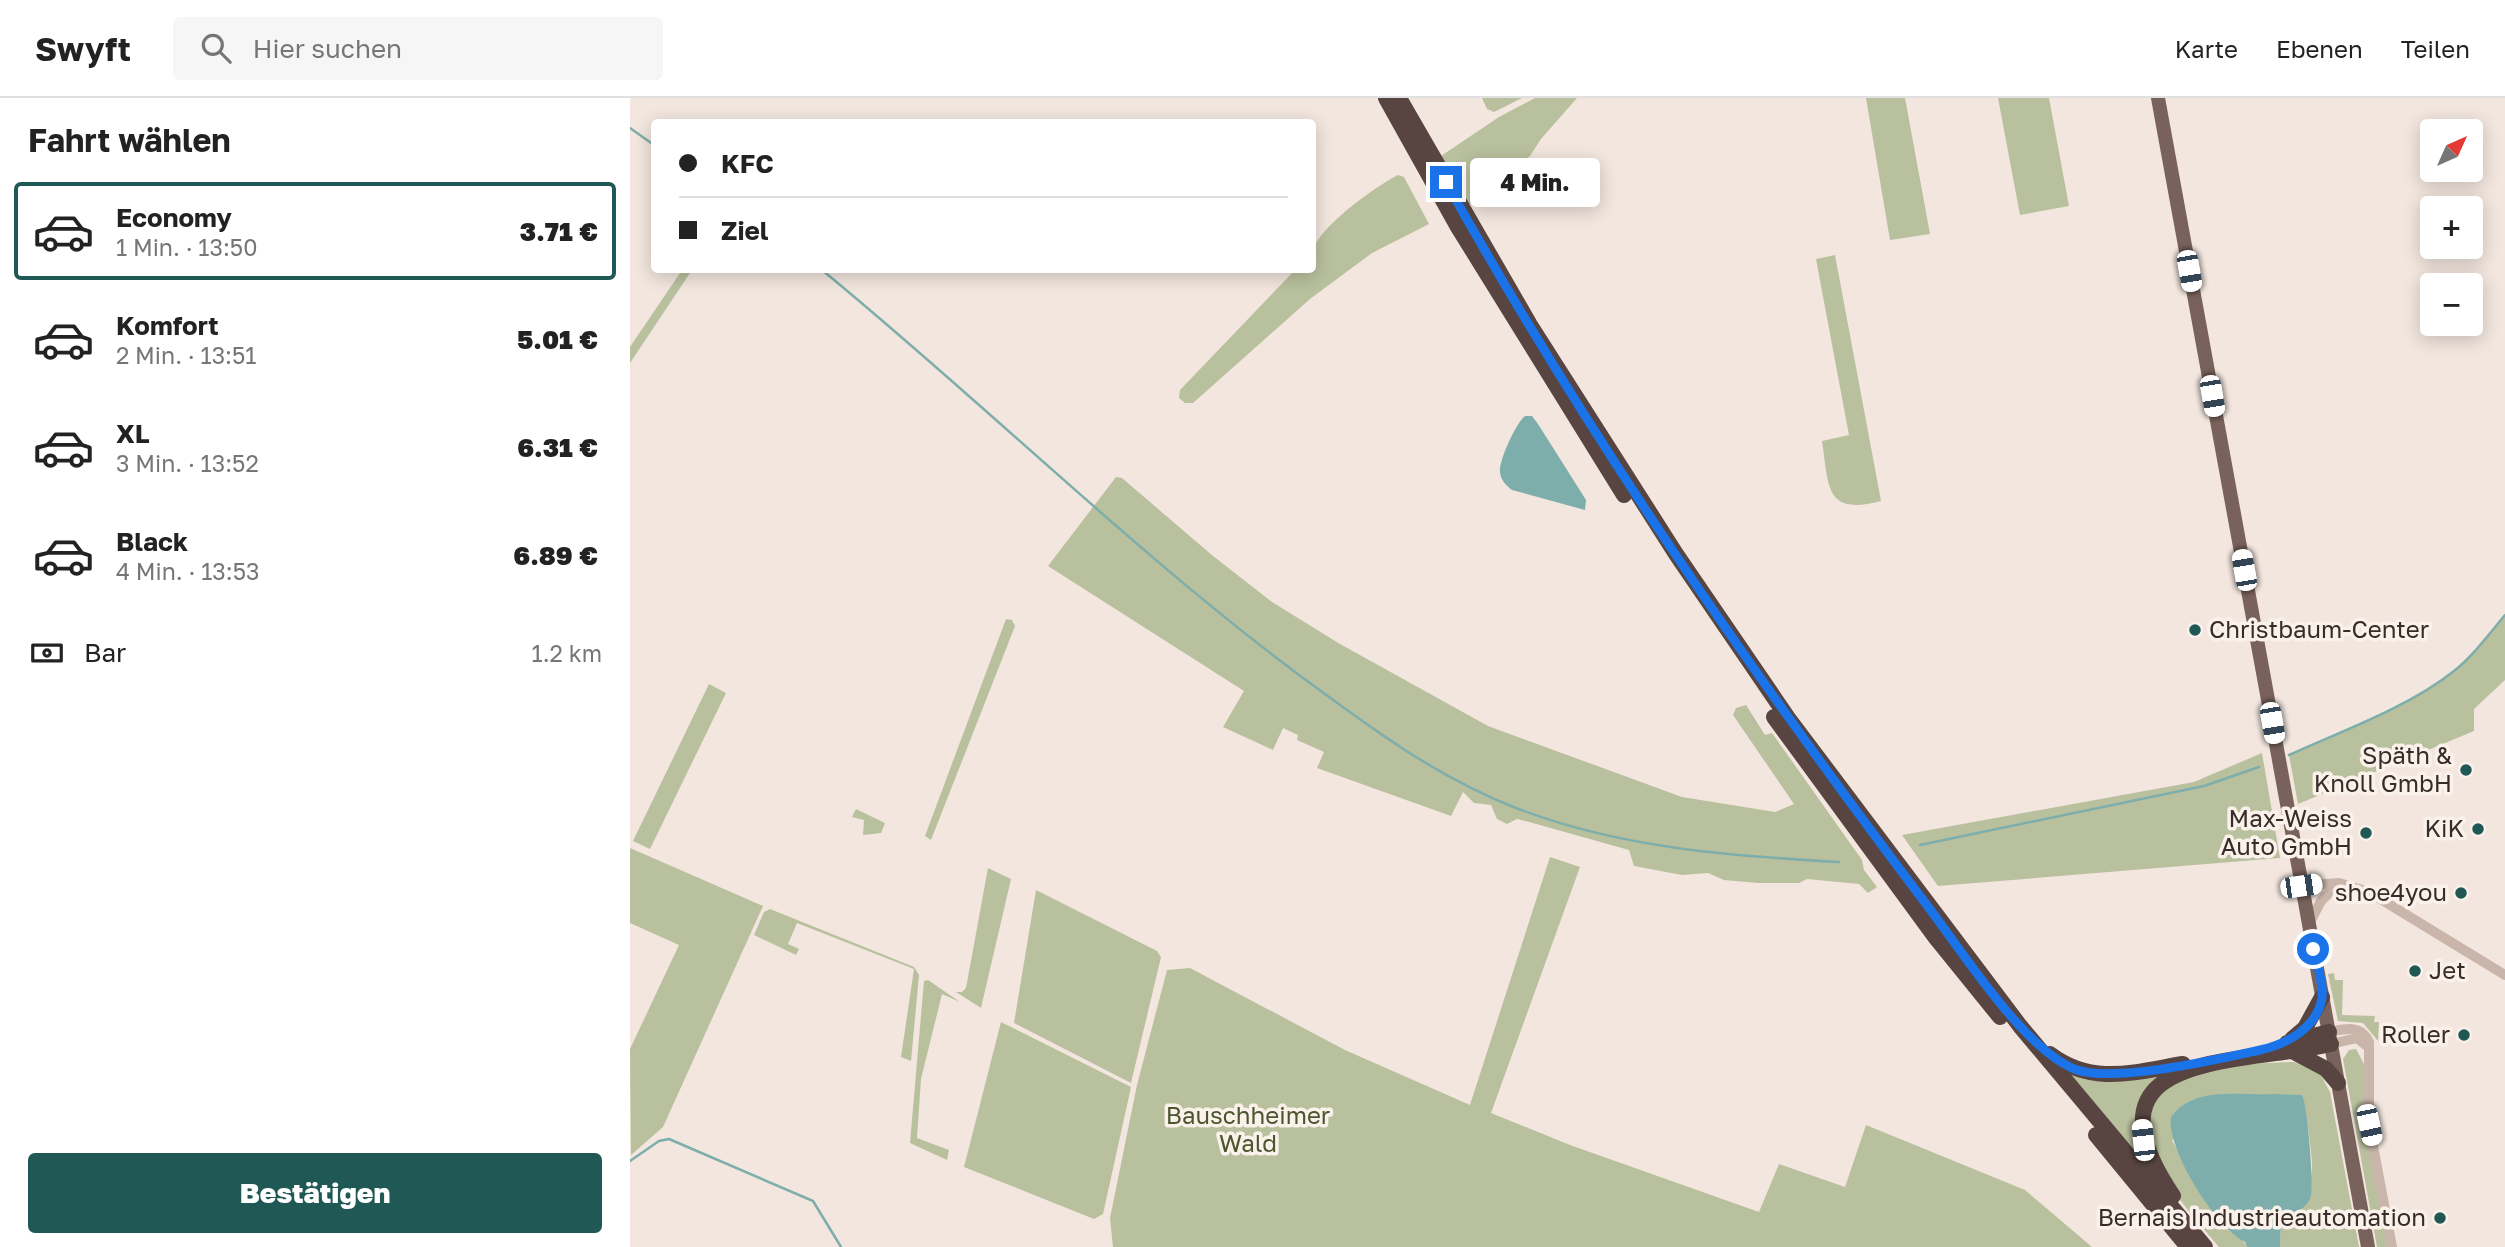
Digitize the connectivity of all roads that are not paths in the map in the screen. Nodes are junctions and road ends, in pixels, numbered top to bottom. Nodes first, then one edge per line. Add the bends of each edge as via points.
1 (1386, 98) edge
2 (1399, 98) edge
3 (2158, 98) edge
4 (2339, 883) junction
5 (2301, 886) junction
6 (2309, 924) junction
7 (2505, 975) edge
8 (2322, 997) junction
9 (2020, 1026) junction
10 (2330, 1038) junction
11 (2289, 1048) junction
12 (2338, 1083) junction
13 (2196, 1243) edge
14 (2368, 1247) edge
15 (2392, 1247) edge

1 - 13 highway via 1522,333 1667,560 1779,724 1936,938
2 - 9 highway via 1523,314 1676,554 1788,718
3 - 5 main road
4 - 5 street
4 - 6 street
4 - 7 street via 2369,892
5 - 6 main road
6 - 8 main road
8 - 10 main road
8 - 11 highway
9 - 11 highway via 2067,1066 2099,1076
9 - 13 highway
10 - 11 highway
10 - 12 main road
10 - 15 street via 2360,1030 2369,1042 2369,1125
11 - 12 highway via 2326,1069
11 - 13 highway via 2191,1067 2167,1077 2150,1096 2142,1124 2143,1140
12 - 14 main road

